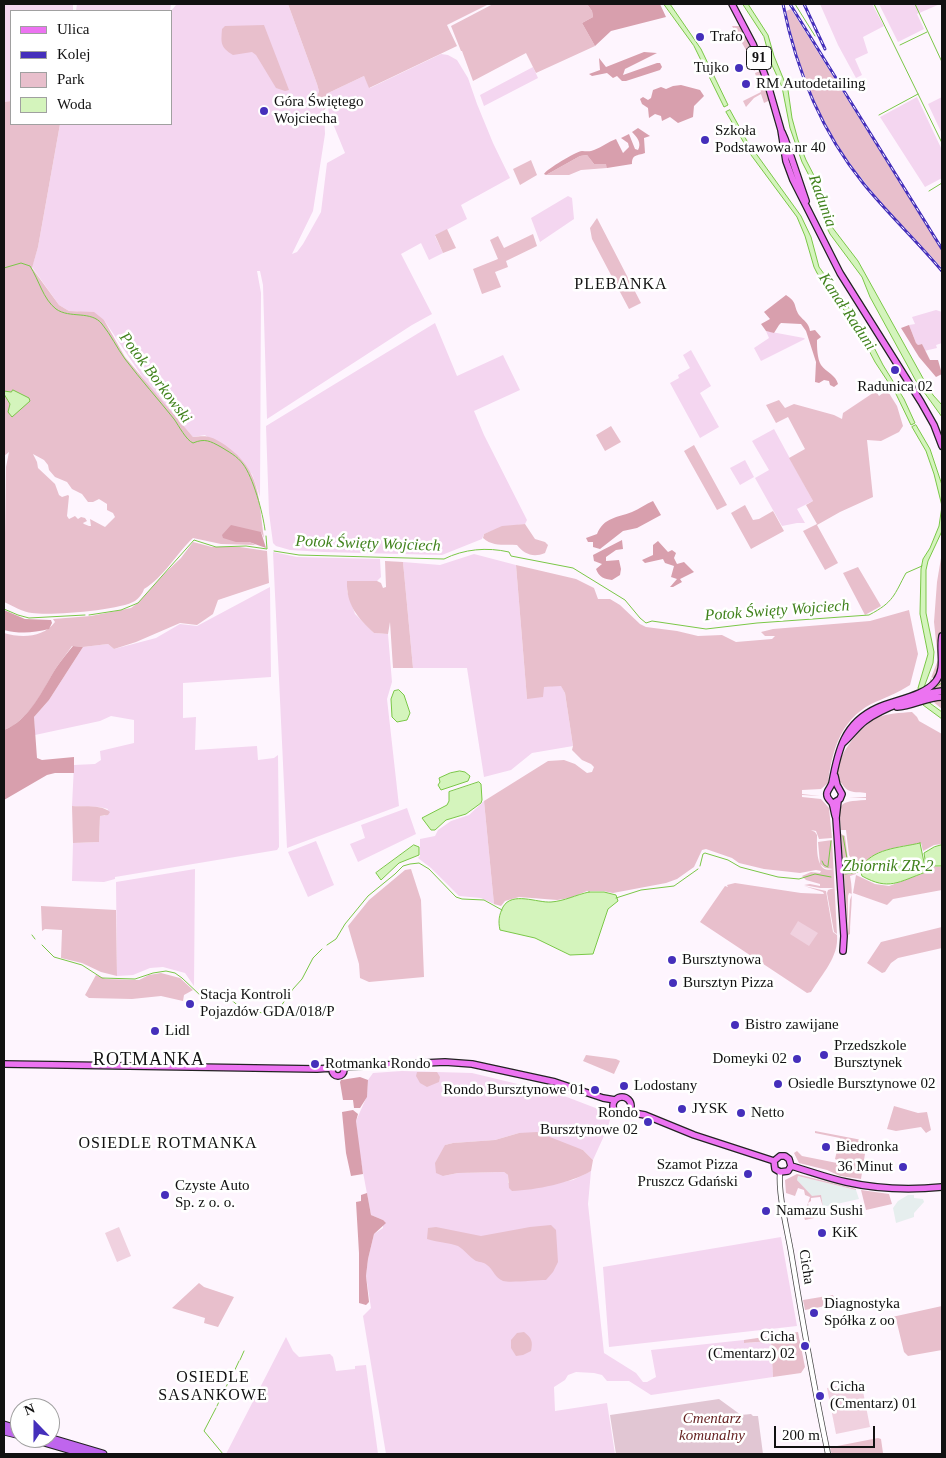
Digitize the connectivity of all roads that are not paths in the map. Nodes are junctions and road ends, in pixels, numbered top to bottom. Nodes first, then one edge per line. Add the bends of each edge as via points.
1 (732, 4) edge
2 (942, 446) edge
3 (942, 636) edge
4 (942, 691) edge
5 (931, 693) junction
6 (942, 697) edge
7 (916, 698) junction
8 (842, 745) junction
9 (834, 773) junction
10 (830, 788) junction
11 (839, 789) junction
12 (838, 800) junction
13 (831, 801) junction
14 (836, 818) junction
15 (841, 951) dead end
16 (4, 1064) edge
17 (344, 1069) junction
18 (332, 1070) junction
19 (614, 1103) junction
20 (630, 1109) junction
21 (774, 1161) junction
22 (790, 1166) junction
23 (780, 1172) junction
24 (942, 1187) edge
25 (60, 1441) edge
26 (60, 1447) edge
27 (85, 1454) edge
28 (103, 1454) edge
29 (828, 1454) edge

1 - 2 main road, 91 via 760,59 793,180 840,272 929,416
3 - 5 main road via 941,670
4 - 5 main road
5 - 6 main road
5 - 7 main road
5 - 7 main road
7 - 8 main road via 866,720
7 - 8 main road via 883,706 867,714 851,728
8 - 9 main road
9 - 10 main road
9 - 11 main road
10 - 11 main road
10 - 13 main road via 827,795
11 - 12 main road via 842,795
12 - 13 main road
12 - 14 main road
13 - 14 main road
14 - 15 main road
16 - 18 main road
17 - 18 main road via 337,1064
17 - 18 main road via 338,1076
17 - 19 main road via 445,1062 472,1064 555,1082
19 - 20 main road via 625,1098
19 - 20 main road via 617,1114 624,1115
20 - 21 main road via 694,1135
21 - 22 main road via 785,1156
21 - 23 main road via 774,1167
22 - 23 main road via 788,1171
22 - 24 main road via 859,1184
23 - 29 street, Cicha via 797,1292
25 - 28 highway
26 - 27 highway

